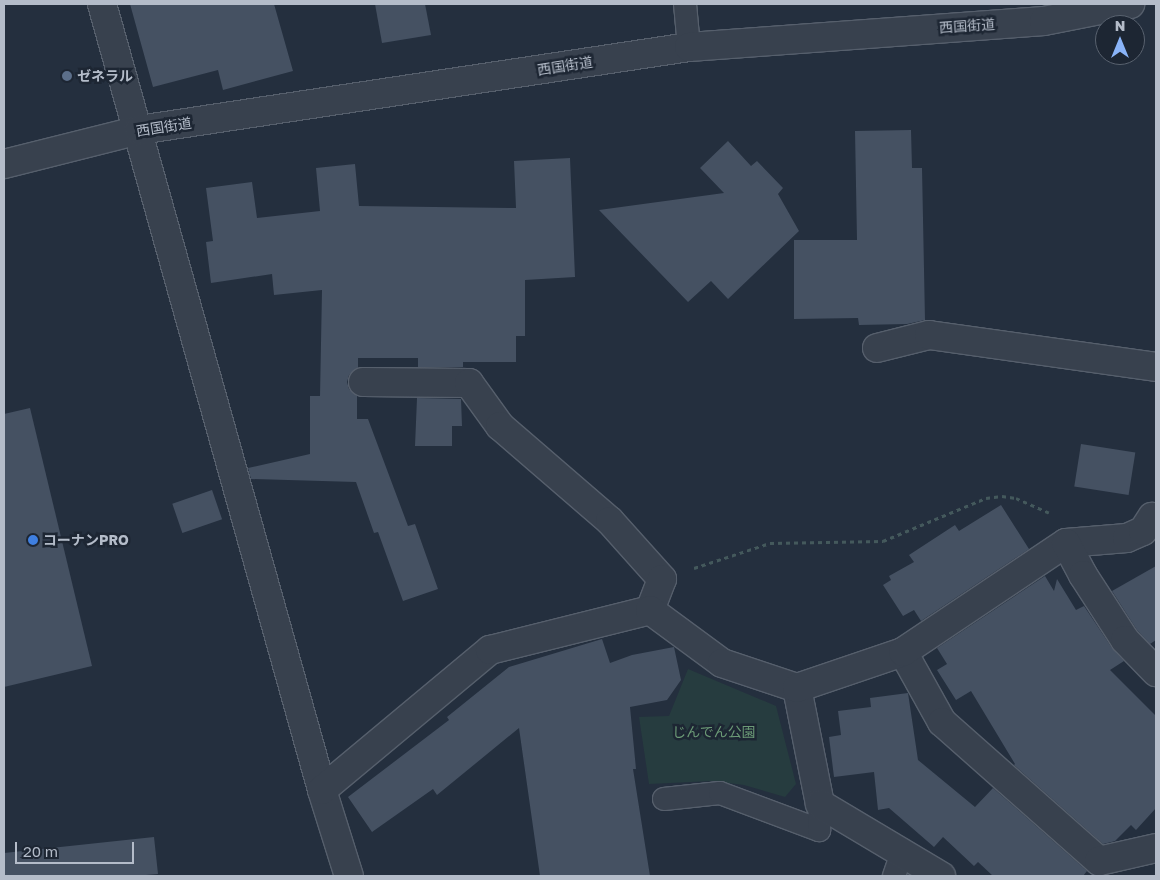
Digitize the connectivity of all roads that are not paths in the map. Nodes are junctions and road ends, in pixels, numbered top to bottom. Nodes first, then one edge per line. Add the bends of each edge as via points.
1 (102, 4) edge
2 (686, 4) edge
3 (1130, 4) edge
4 (1042, 12) edge
5 (689, 47) junction
6 (139, 130) junction
7 (4, 164) edge
8 (877, 348) dead end
9 (1156, 367) edge
10 (363, 382) dead end
11 (1152, 518) dead end
12 (1066, 543) junction
13 (650, 610) junction
14 (903, 652) junction
15 (1156, 672) edge
16 (797, 688) junction
17 (322, 790) junction
18 (664, 799) dead end
19 (820, 804) junction
20 (1156, 848) edge
21 (898, 865) edge
22 (349, 876) edge
23 (941, 876) edge

1 - 6 street
2 - 5 lane
3 - 4 street, 西国街道
4 - 5 street, 西国街道
5 - 6 street, 西国街道
6 - 7 street, 西国街道
6 - 17 street
8 - 9 street via 929,335
10 - 13 street via 468,383 500,426 610,521 662,579
11 - 12 street via 1143,531 1127,538
12 - 14 street
12 - 15 street via 1125,640
13 - 16 street via 722,663
13 - 17 street via 490,650
14 - 16 street
14 - 20 street via 942,722 1099,860
16 - 19 street
17 - 22 street
18 - 19 lane via 720,793 819,830
19 - 21 street
21 - 23 street

